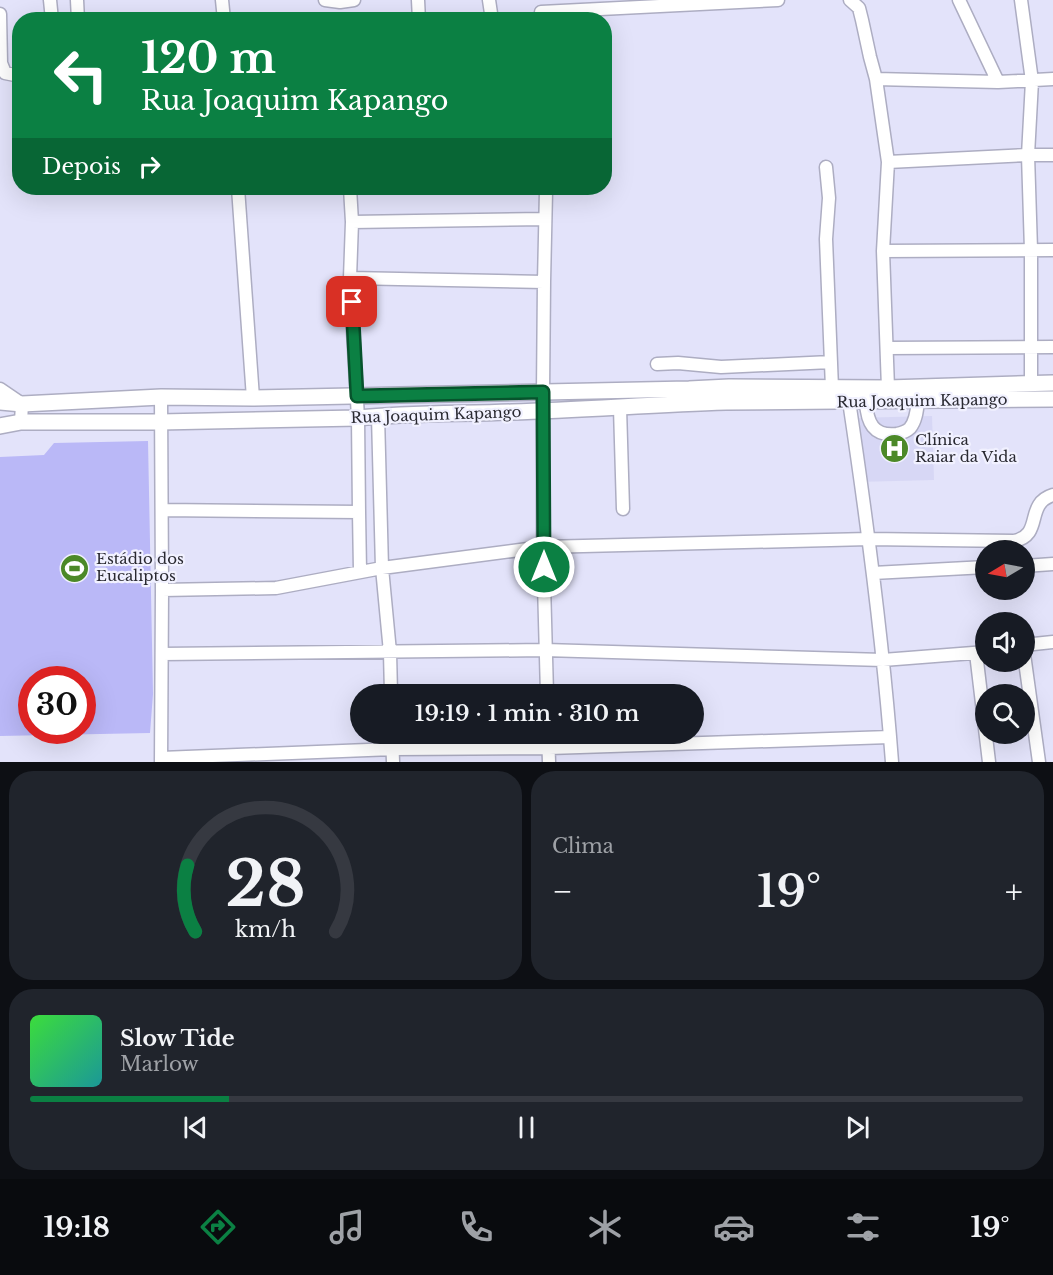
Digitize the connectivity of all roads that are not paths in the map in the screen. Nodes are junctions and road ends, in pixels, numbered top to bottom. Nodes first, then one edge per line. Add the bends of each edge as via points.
1 (325, 0) edge
2 (354, 0) edge
3 (777, 0) edge
4 (785, 0) edge
5 (850, 0) edge
6 (959, 0) edge
7 (1021, 0) edge
8 (541, 12) dead end
9 (0, 15) edge
10 (12, 74) edge
11 (876, 79) junction
12 (1053, 79) edge
13 (1032, 81) junction
14 (998, 82) junction
15 (1028, 155) junction
16 (1053, 155) edge
17 (888, 162) junction
18 (826, 167) dead end
19 (238, 195) edge
20 (350, 195) edge
21 (546, 195) edge
22 (545, 219) junction
23 (352, 222) junction
24 (1031, 250) junction
25 (1053, 250) edge
26 (883, 251) junction
27 (350, 278) junction
28 (543, 282) junction
29 (1053, 347) edge
30 (887, 348) junction
31 (1031, 348) junction
32 (831, 362) junction
33 (657, 364) dead end
34 (1030, 383) junction
35 (1053, 384) edge
36 (832, 388) junction
37 (888, 388) junction
38 (0, 389) edge
39 (543, 392) junction
40 (357, 396) junction
41 (161, 397) junction
42 (253, 398) junction
43 (1053, 399) edge
44 (849, 401) junction
45 (918, 401) junction
46 (0, 402) edge
47 (866, 402) junction
48 (22, 404) junction
49 (620, 408) junction
50 (544, 411) junction
51 (378, 416) junction
52 (358, 418) junction
53 (21, 422) junction
54 (160, 422) junction
55 (0, 426) edge
56 (1053, 495) edge
57 (623, 509) dead end
58 (162, 510) junction
59 (359, 512) junction
60 (869, 539) junction
61 (543, 546) junction
62 (1053, 564) edge
63 (1035, 565) edge
64 (382, 568) junction
65 (975, 568) edge
66 (360, 572) junction
67 (873, 573) junction
68 (162, 590) junction
69 (1053, 642) edge
70 (1035, 644) edge
71 (545, 650) junction
72 (390, 652) junction
73 (975, 652) edge
74 (162, 654) junction
75 (883, 660) junction
76 (982, 672) edge
77 (1027, 672) edge
78 (391, 684) edge
79 (547, 684) edge
80 (890, 737) junction
81 (393, 744) edge
82 (549, 744) edge
83 (549, 748) junction
84 (393, 749) junction
85 (161, 760) edge
86 (393, 762) edge
87 (549, 762) edge
88 (892, 762) edge
89 (989, 762) edge
90 (1039, 762) edge

1 - 2 street
3 - 4 street
3 - 8 street
5 - 11 street via 859,8
6 - 14 street
7 - 13 street
9 - 10 street via 1,63 5,73
11 - 14 street
11 - 17 street
12 - 13 street
13 - 14 street
13 - 15 street
15 - 16 street
15 - 17 street
15 - 24 street
17 - 26 street
18 - 32 street
19 - 42 street
20 - 23 street
21 - 22 street
22 - 23 street
22 - 28 street
23 - 27 street
24 - 25 street
24 - 26 street
24 - 31 street
26 - 30 street
27 - 28 street
27 - 40 street
28 - 39 street
29 - 31 street
30 - 31 street
30 - 37 street
31 - 34 street
32 - 33 street via 721,367
32 - 36 street
34 - 35 main road, Rua Joaquim Kapango
34 - 37 main road, Rua Joaquim Kapango
36 - 37 main road, Rua Joaquim Kapango
36 - 39 main road, Rua Joaquim Kapango
38 - 48 street
39 - 40 main road, Rua Joaquim Kapango
39 - 50 street
40 - 42 main road, Rua Joaquim Kapango
40 - 52 street
41 - 42 main road, Rua Joaquim Kapango
41 - 48 main road, Rua Joaquim Kapango
41 - 54 street
43 - 45 main road, Rua Joaquim Kapango
44 - 47 main road, Rua Joaquim Kapango
44 - 49 main road, Rua Joaquim Kapango
44 - 60 street
45 - 47 main road, Rua Joaquim Kapango
45 - 47 street via 909,429 893,434 873,427
46 - 48 main road, Rua Joaquim Kapango
48 - 53 street
49 - 50 main road, Rua Joaquim Kapango
49 - 57 street
50 - 51 main road, Rua Joaquim Kapango
50 - 61 street
51 - 52 main road, Rua Joaquim Kapango
51 - 64 street
52 - 54 main road, Rua Joaquim Kapango
52 - 59 street
53 - 54 main road, Rua Joaquim Kapango
53 - 55 main road, Rua Joaquim Kapango
54 - 58 street
56 - 60 street via 1040,502 1029,533 1020,540
58 - 59 street
58 - 68 street
59 - 66 street
60 - 61 street
60 - 67 street
61 - 64 street
61 - 71 street
62 - 63 street
64 - 66 street
64 - 72 street
65 - 67 street
66 - 68 street via 276,588
67 - 75 street
68 - 74 street
69 - 70 street
71 - 72 street
71 - 75 street
71 - 79 street
72 - 74 street
72 - 78 street
73 - 75 street
74 - 85 street
75 - 80 street
76 - 89 street
77 - 90 street
80 - 83 street
80 - 88 street
81 - 84 street
82 - 83 street
83 - 84 street
83 - 87 street
84 - 85 street
84 - 86 street

